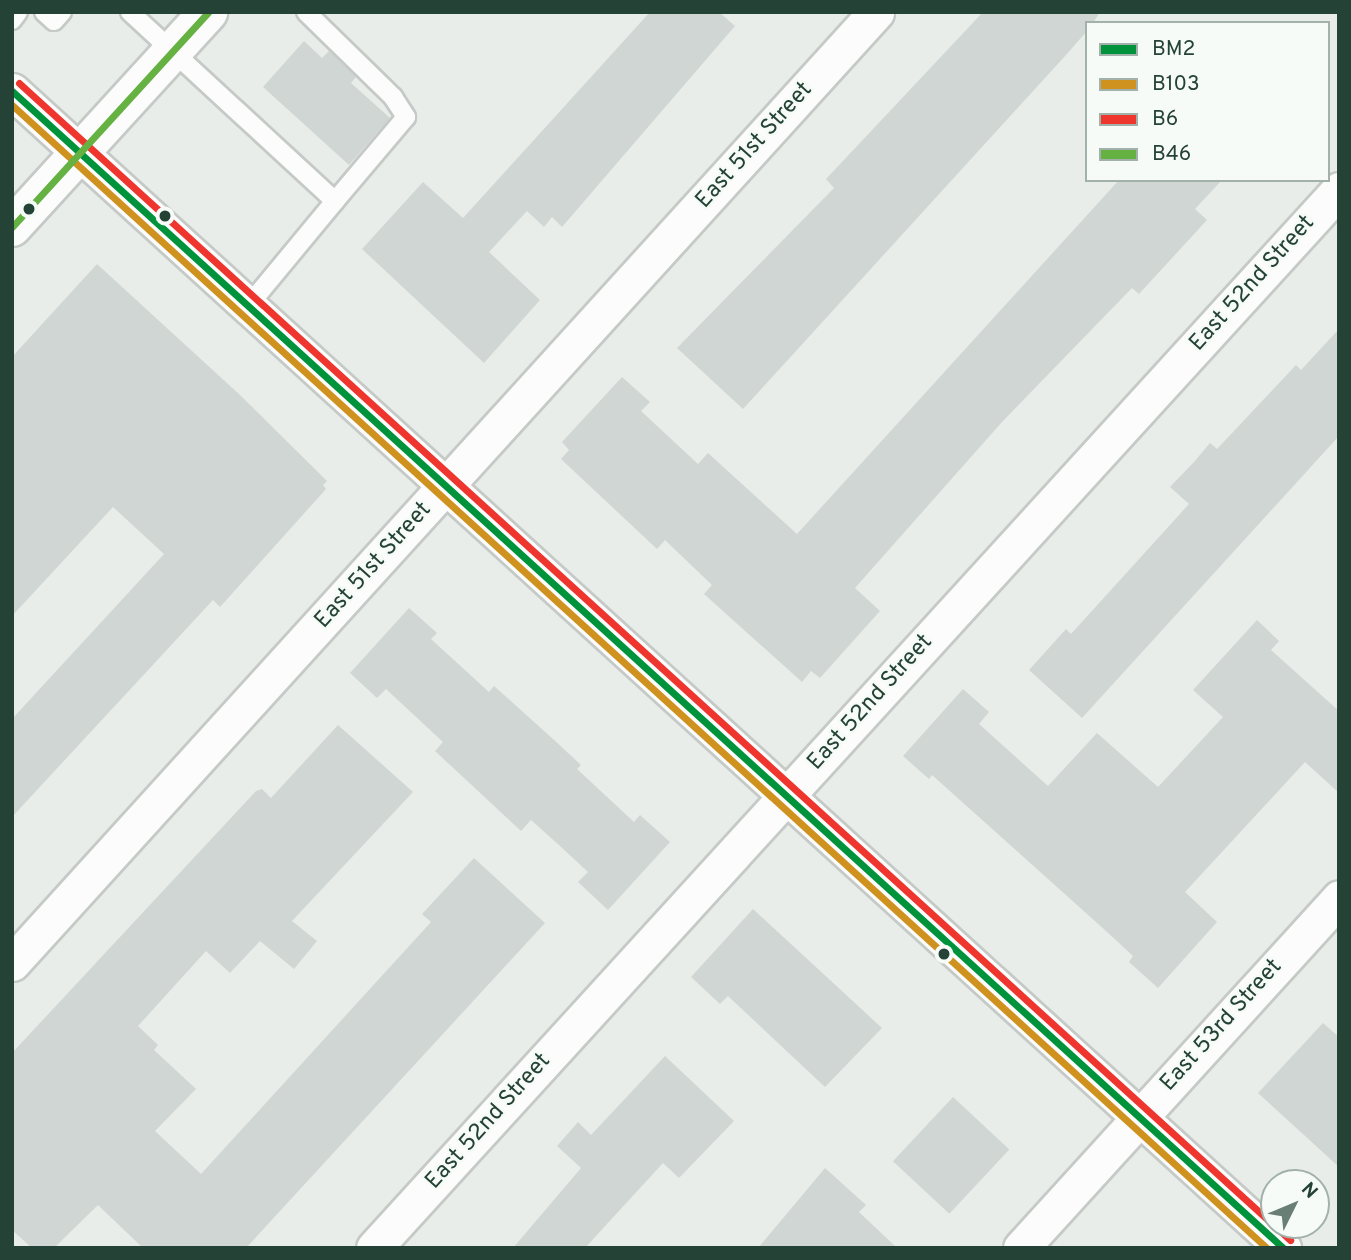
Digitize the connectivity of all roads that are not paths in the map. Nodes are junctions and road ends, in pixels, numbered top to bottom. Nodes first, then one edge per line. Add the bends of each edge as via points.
1 (18, 12) edge
2 (44, 12) edge
3 (62, 12) edge
4 (130, 12) edge
5 (208, 12) edge
6 (306, 12) edge
7 (876, 12) edge
8 (12, 20) edge
9 (172, 52) junction
10 (12, 91) edge
11 (80, 153) junction
12 (1339, 190) edge
13 (335, 201) junction
14 (12, 227) edge
15 (248, 306) junction
16 (447, 486) junction
17 (786, 796) junction
18 (1339, 898) edge
19 (12, 963) edge
20 (1139, 1117) junction
21 (374, 1248) edge
22 (1021, 1248) edge
23 (1283, 1248) edge

1 - 8 lane
2 - 3 lane via 54,21
4 - 9 lane
5 - 9 main road
6 - 13 lane via 405,111 404,124
7 - 16 street, East 51st Street
9 - 11 main road
9 - 13 lane
10 - 11 street
11 - 14 main road
11 - 15 street
12 - 17 street, East 52nd Street
13 - 15 lane
15 - 16 street
16 - 17 street
16 - 19 street, East 51st Street
17 - 20 street
17 - 21 street, East 52nd Street
18 - 20 street, East 53rd Street
20 - 22 street, East 53rd Street
20 - 23 street

